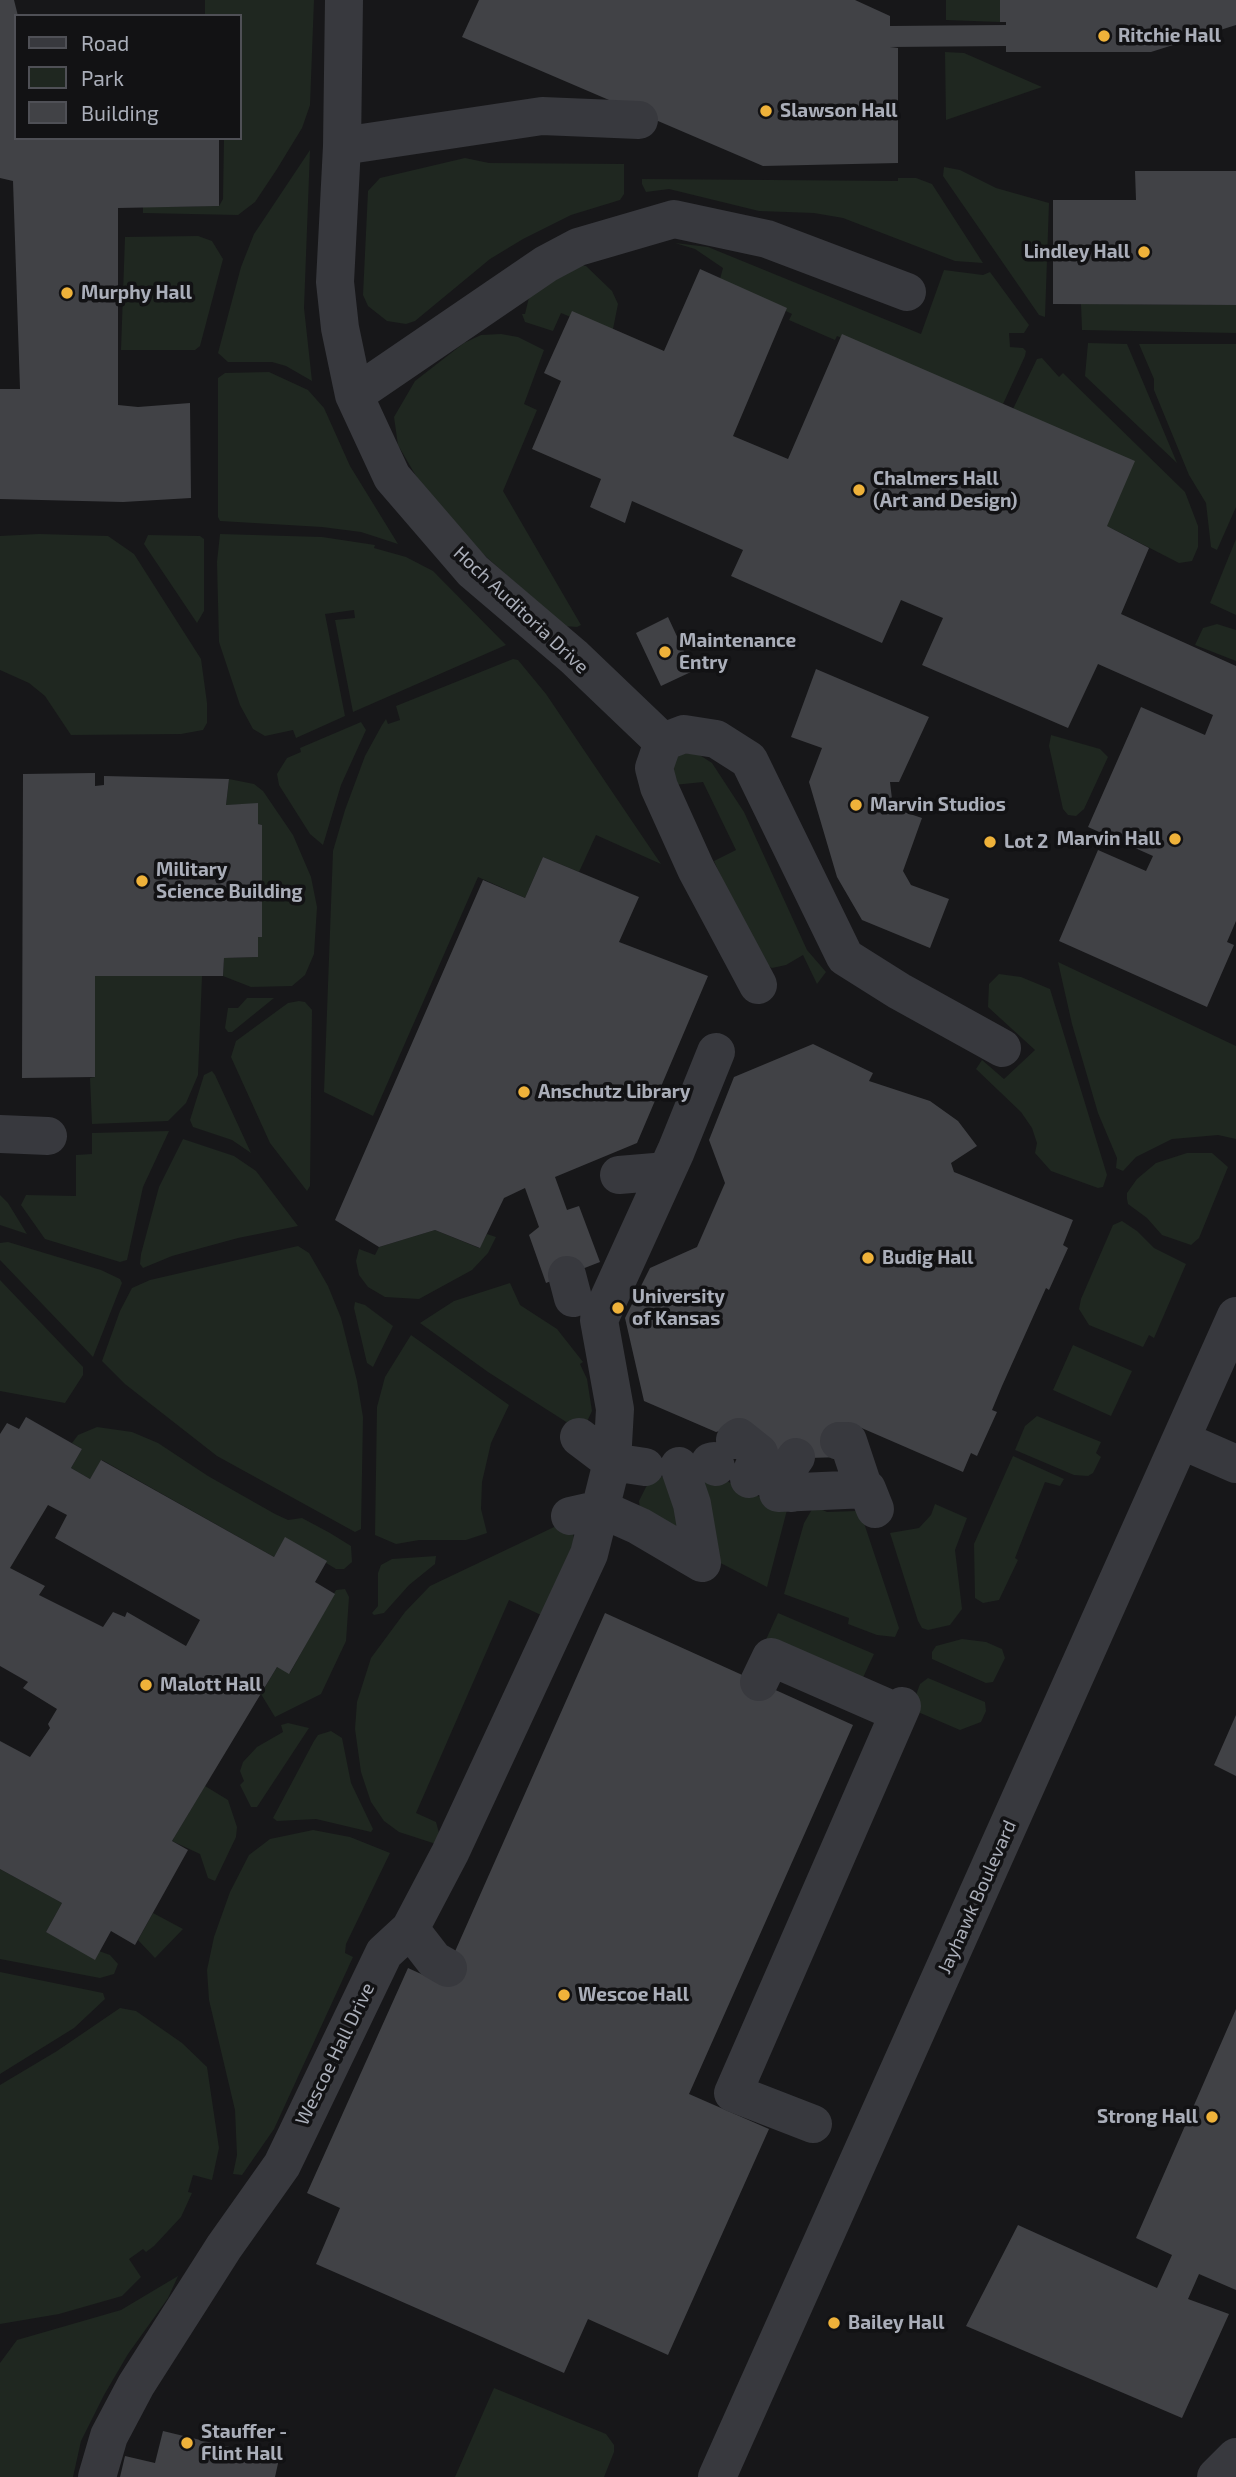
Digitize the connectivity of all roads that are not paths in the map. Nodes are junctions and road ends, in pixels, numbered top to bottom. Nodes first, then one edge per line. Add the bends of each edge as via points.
1 (344, 0) edge
2 (639, 120) dead end
3 (342, 146) junction
4 (907, 292) dead end
5 (354, 395) junction
6 (663, 742) junction
7 (758, 985) dead end
8 (1002, 1048) dead end
9 (716, 1052) dead end
10 (0, 1134) edge
11 (48, 1136) dead end
12 (667, 1171) junction
13 (619, 1175) dead end
14 (1236, 1316) edge
15 (579, 1437) dead end
16 (1181, 1440) junction
17 (1236, 1464) edge
18 (771, 1470) junction
19 (585, 1512) junction
20 (759, 1682) dead end
21 (410, 1929) junction
22 (448, 1968) dead end
23 (813, 2124) dead end
24 (1236, 2457) edge
25 (97, 2477) edge
26 (718, 2477) edge
27 (1216, 2477) edge

1 - 3 street, Hoch Auditoria Drive
2 - 3 street via 542,116
3 - 5 street, Hoch Auditoria Drive via 335,282
4 - 5 street via 767,239 674,219 568,253
5 - 6 street, Hoch Auditoria Drive via 392,477 472,571 574,657
6 - 7 street via 654,768 659,787 696,869
6 - 8 street via 684,734 716,738 749,760 845,957
9 - 12 street
10 - 11 street
12 - 13 street
12 - 18 street via 598,1321 580,1307 615,1409
14 - 16 street, Jayhawk Boulevard
15 - 18 street
16 - 17 street
16 - 26 street, Jayhawk Boulevard
18 - 19 street, Wescoe Hall Drive
18 - 19 street via 692,1504 702,1563 639,1525
19 - 21 street, Wescoe Hall Drive via 589,1554
20 - 23 street via 771,1657 803,1687 848,1707 901,1709 807,1905 733,2093
21 - 22 street via 434,1960
21 - 25 street, Wescoe Hall Drive via 384,1953 282,2165 136,2385 109,2436
24 - 27 street

